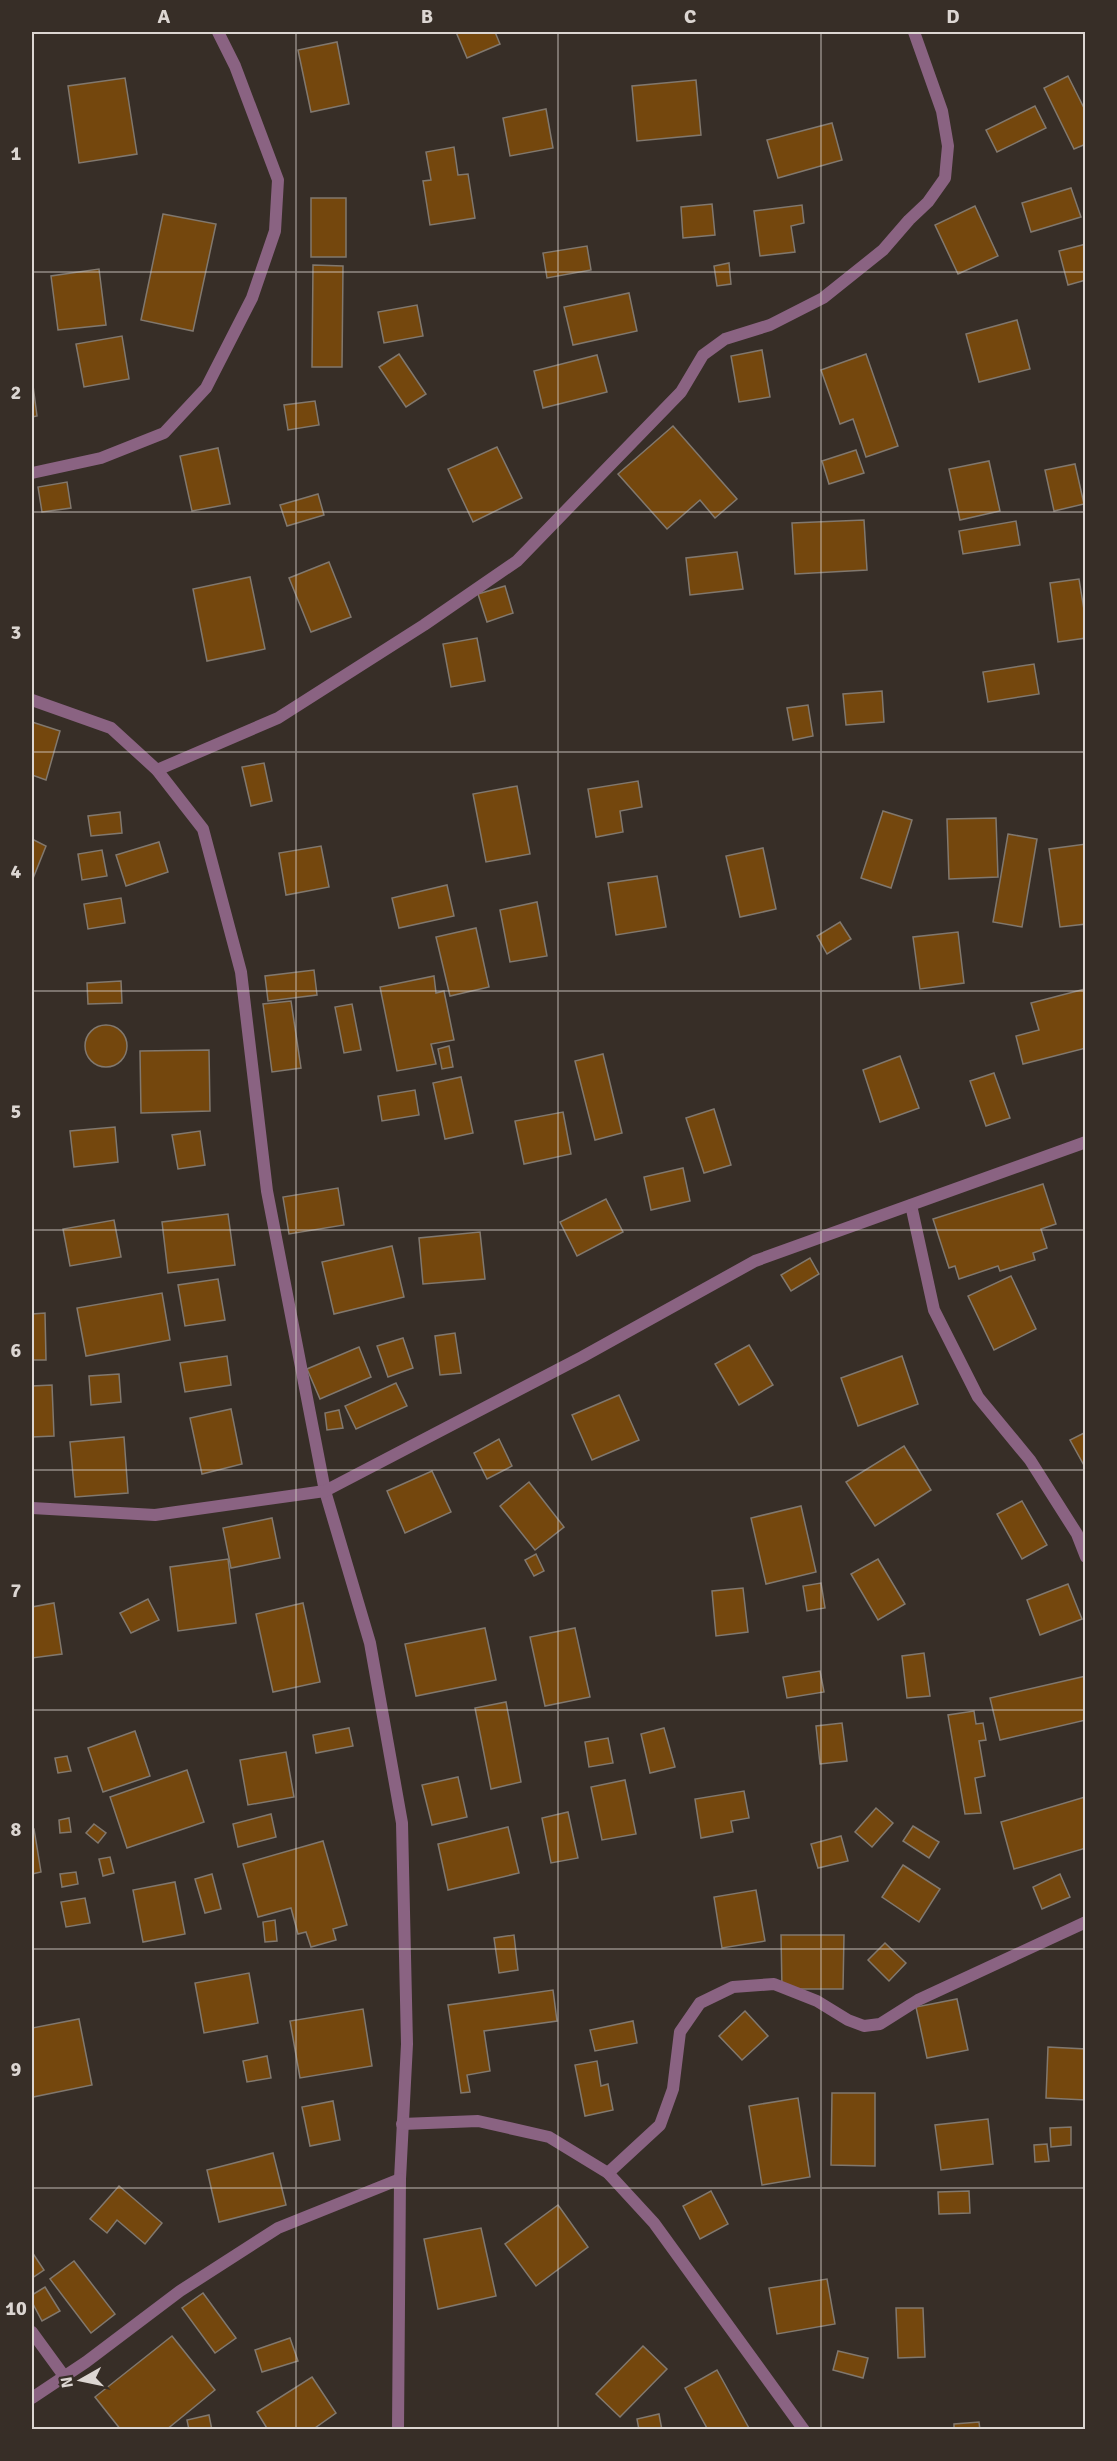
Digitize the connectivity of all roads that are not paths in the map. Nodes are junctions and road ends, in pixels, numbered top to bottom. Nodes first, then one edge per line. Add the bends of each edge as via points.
1 (218, 32) edge
2 (914, 32) edge
3 (32, 473) edge
4 (32, 700) edge
5 (157, 770) junction
6 (1086, 1142) edge
7 (911, 1205) junction
8 (325, 1491) junction
9 (32, 1508) edge
10 (1086, 1557) edge
11 (1086, 1922) edge
12 (402, 2124) junction
13 (608, 2173) junction
14 (400, 2179) junction
15 (32, 2332) edge
16 (64, 2376) junction
17 (32, 2398) edge
18 (398, 2430) edge
19 (804, 2430) edge

1 - 3 street via 278,180 275,231 252,298 206,387 164,433 101,458
2 - 5 street via 942,111 948,146 945,178 883,250 823,298 770,325 725,339 703,355 681,392 517,561 278,718
4 - 5 street via 111,728
5 - 8 street via 203,829 241,972 267,1191
6 - 7 street
7 - 8 street via 756,1261
7 - 10 street via 934,1310 978,1397 1030,1460 1077,1534
8 - 9 street via 155,1515
8 - 12 street via 370,1643 402,1823 407,2044
11 - 13 street via 918,2000 880,2024 864,2026 848,2020 817,2001 774,1984 733,1987 700,2003 680,2032 673,2089 660,2125
12 - 13 street via 478,2121 549,2137
12 - 14 street
13 - 19 street via 654,2223
14 - 16 street via 278,2228 180,2291
14 - 18 street
15 - 16 street
16 - 17 street

